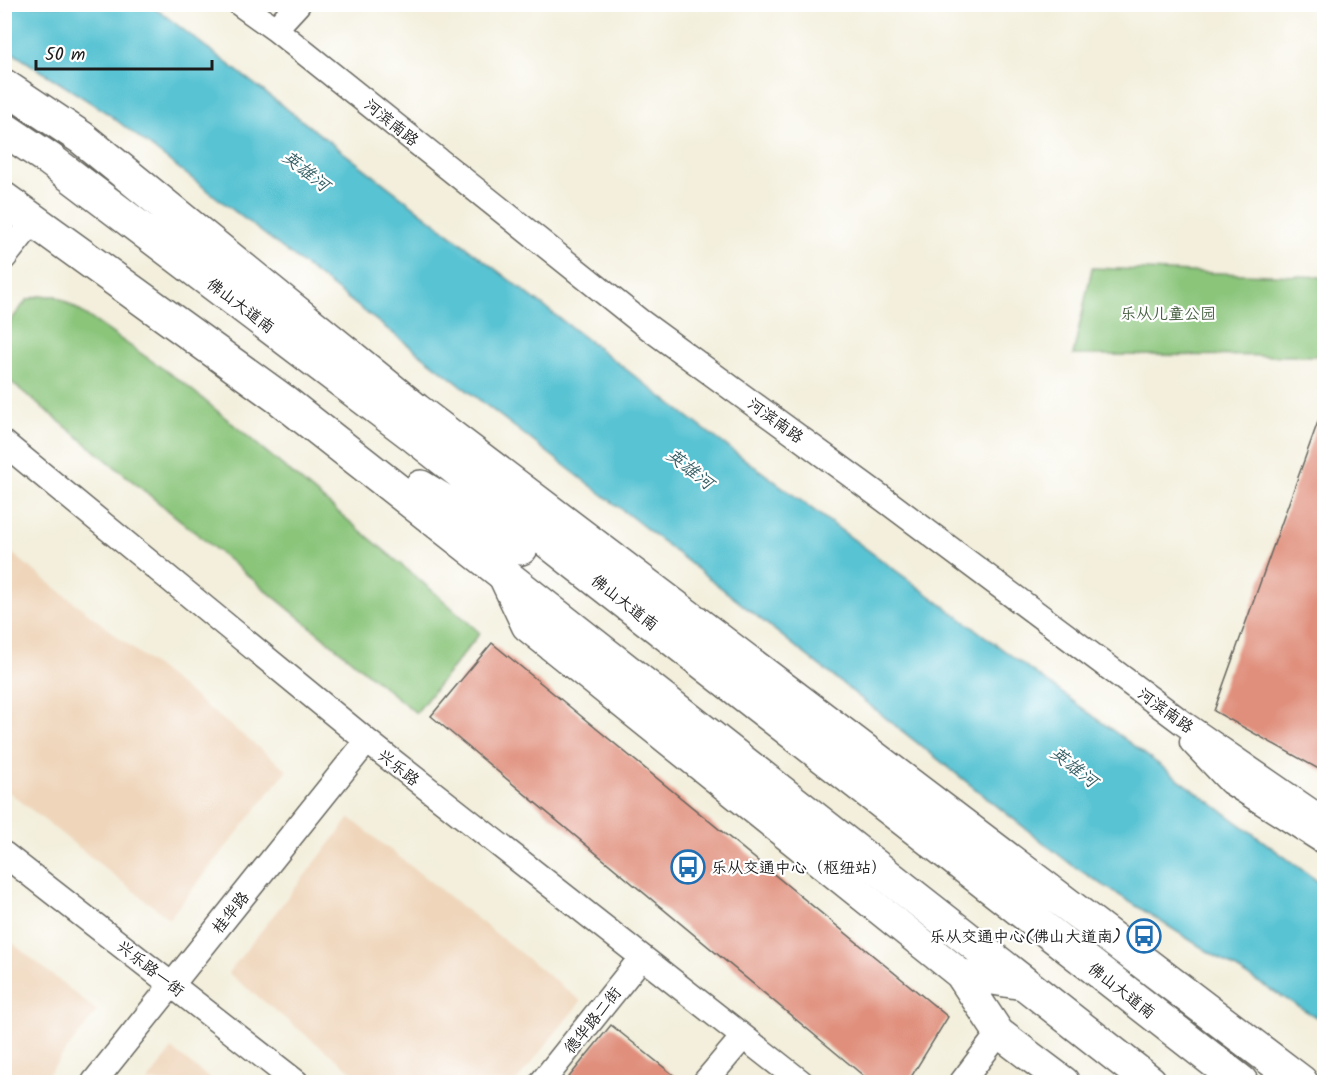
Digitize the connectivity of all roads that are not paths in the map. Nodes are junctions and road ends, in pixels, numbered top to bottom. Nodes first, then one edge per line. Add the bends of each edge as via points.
1 (240, 4) edge
2 (298, 4) edge
3 (275, 29) junction
4 (4, 86) edge
5 (4, 129) edge
6 (4, 155) edge
7 (4, 199) edge
8 (34, 220) junction
9 (4, 258) edge
10 (409, 432) junction
11 (4, 443) edge
12 (516, 549) junction
13 (572, 575) junction
14 (1154, 701) junction
15 (366, 741) junction
16 (1322, 818) edge
17 (1324, 842) edge
18 (4, 854) edge
19 (642, 957) junction
20 (960, 974) junction
21 (172, 984) junction
22 (1026, 985) junction
23 (999, 1033) junction
24 (743, 1037) junction
25 (94, 1083) edge
26 (297, 1083) edge
27 (542, 1083) edge
28 (705, 1083) edge
29 (801, 1083) edge
30 (962, 1083) edge
31 (1064, 1083) edge
32 (1150, 1083) edge
33 (1204, 1083) edge
34 (1241, 1083) edge
35 (1301, 1083) edge

1 - 3 street, 河滨南路
2 - 3 street
3 - 14 street, 河滨南路 via 641,322
4 - 10 highway via 82,138
5 - 10 highway, 佛山大道南
6 - 10 highway, 佛山大道南
7 - 8 highway
8 - 9 street
8 - 12 highway via 282,400
10 - 12 highway, 佛山大道南
10 - 35 highway
11 - 15 street, 兴乐路
12 - 13 highway, 佛山大道南
12 - 20 main road via 527,626
12 - 22 highway
13 - 33 highway, 佛山大道南
13 - 34 highway, 佛山大道南
14 - 16 street, 河滨南路
14 - 17 street via 1230,782
15 - 19 street, 兴乐路
15 - 21 street, 桂华路
18 - 21 street, 兴乐路一街
19 - 24 street, 兴乐路
19 - 27 street, 德华路二街
20 - 22 main road
20 - 23 main road
21 - 25 street, 桂华路
21 - 26 street, 兴乐路一街
22 - 32 highway
23 - 30 street
23 - 31 main road
24 - 28 street
24 - 29 street, 兴乐路

